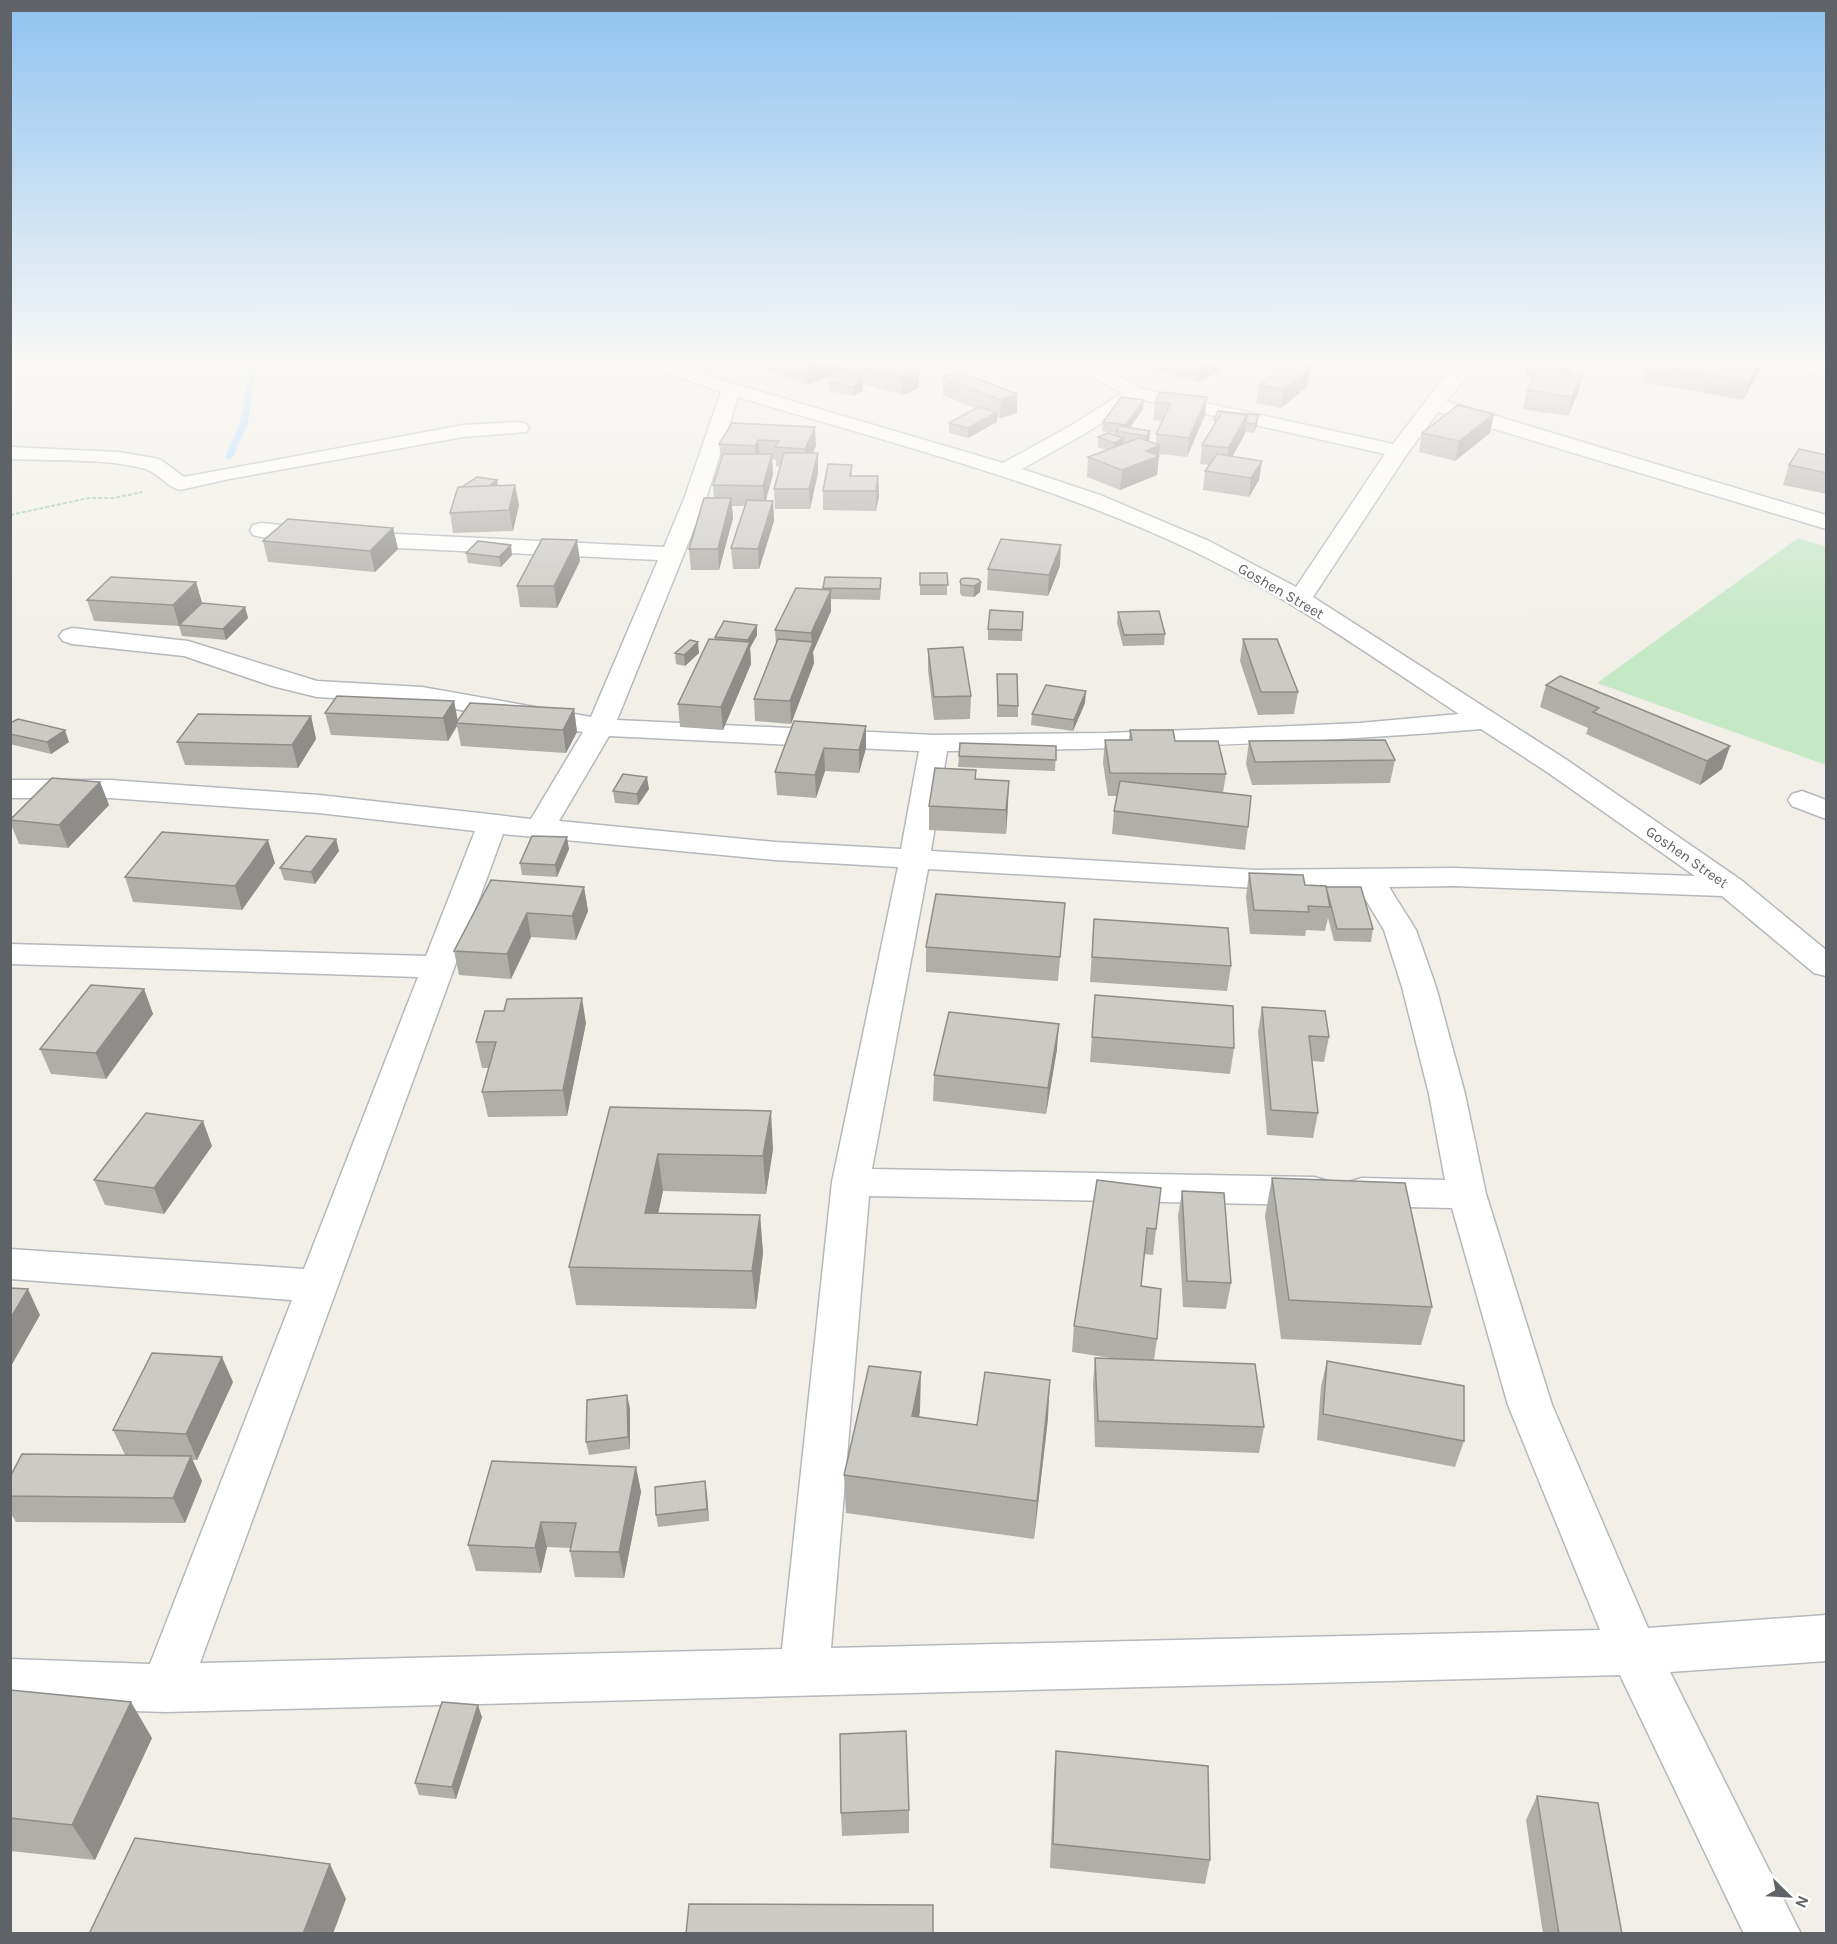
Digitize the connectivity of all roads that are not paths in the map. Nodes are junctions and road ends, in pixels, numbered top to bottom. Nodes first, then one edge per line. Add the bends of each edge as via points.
1 (47, 455) edge
2 (331, 455) edge
3 (709, 455) edge
4 (953, 455) edge
5 (1033, 455) edge
6 (1396, 455) edge
7 (1603, 455) edge
8 (1005, 470) junction
9 (1827, 522) edge
10 (261, 530) dead end
11 (672, 554) junction
12 (1300, 599) junction
13 (72, 636) dead end
14 (1486, 720) junction
15 (600, 727) junction
16 (934, 743) junction
17 (10, 789) edge
18 (492, 824) junction
19 (540, 828) junction
20 (915, 858) junction
21 (1369, 879) junction
22 (1730, 887) junction
23 (10, 954) edge
24 (439, 966) junction
25 (1827, 966) edge
26 (851, 1182) junction
27 (1467, 1194) junction
28 (10, 1264) edge
29 (319, 1286) junction
30 (1827, 1638) edge
31 (1634, 1652) junction
32 (804, 1672) junction
33 (10, 1683) edge
34 (166, 1688) junction
35 (1773, 1934) edge

1 - 2 street via 154,464 180,484
3 - 11 street
4 - 8 street, Goshen Street
5 - 8 street
6 - 12 street
7 - 9 street
8 - 12 street, Goshen Street via 1092,500 1201,546
10 - 11 street via 354,539
11 - 15 street
12 - 14 street, Goshen Street
13 - 15 street via 188,649 317,689 422,695
14 - 16 street via 1360,731
14 - 22 street, Goshen Street
15 - 16 street
15 - 19 street
16 - 20 street
17 - 18 street via 110,789 307,803
18 - 19 street
18 - 24 street
19 - 20 street via 775,852
20 - 21 street via 1256,879
20 - 26 street
21 - 22 street via 1454,877
21 - 27 street via 1400,930 1419,987 1447,1094
22 - 25 street, Goshen Street
23 - 24 street
24 - 29 street
26 - 27 street
26 - 32 street
27 - 31 street via 1530,1406
28 - 29 street
29 - 34 street
30 - 31 street
31 - 32 street
31 - 35 street
32 - 34 street
33 - 34 street

